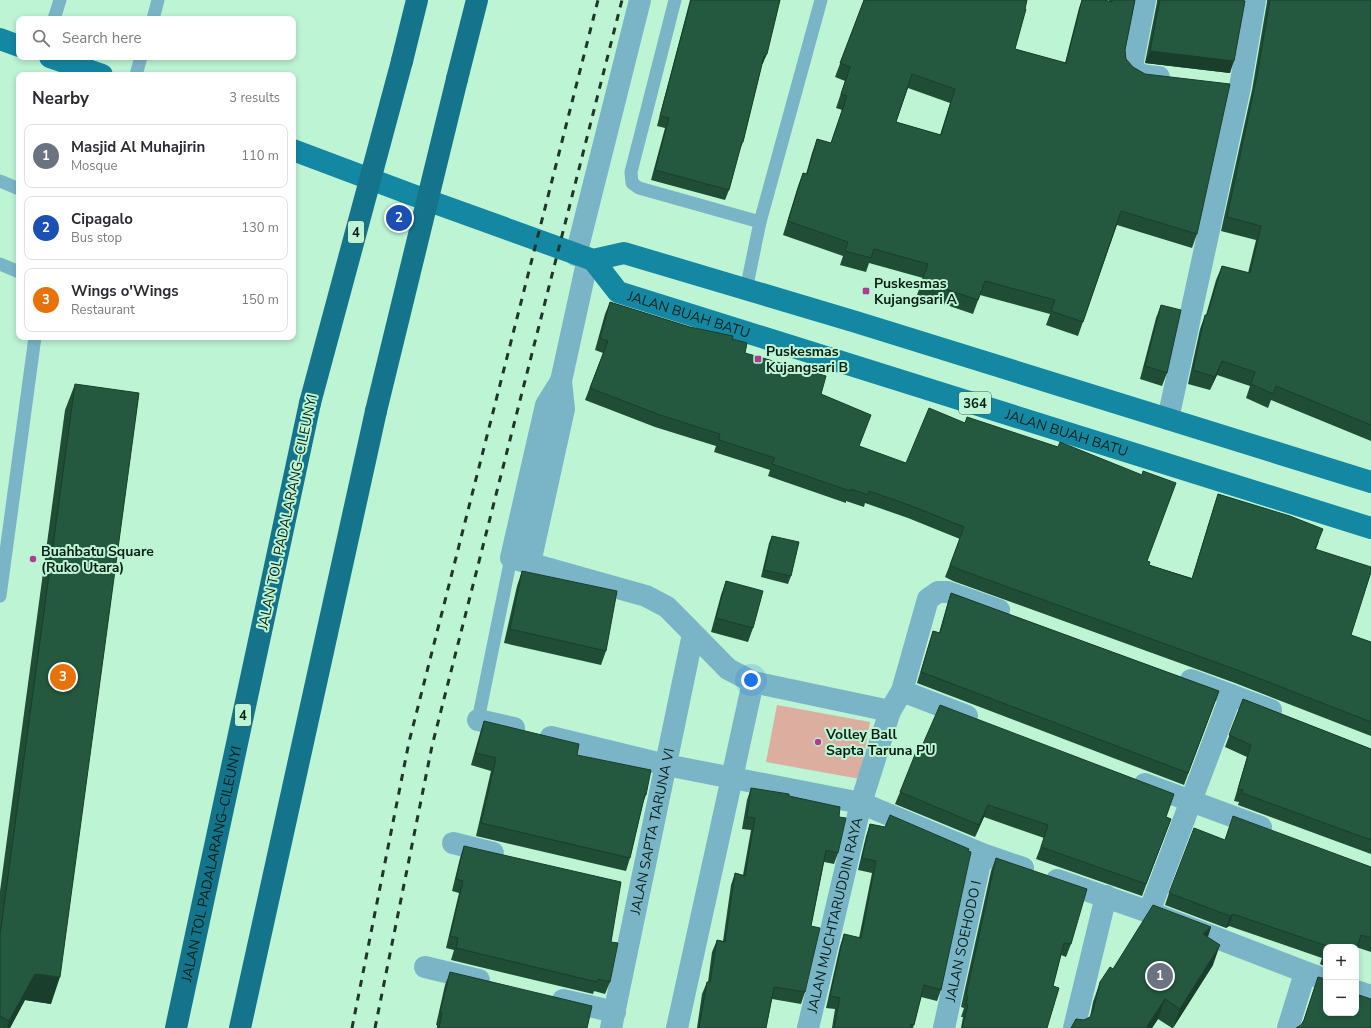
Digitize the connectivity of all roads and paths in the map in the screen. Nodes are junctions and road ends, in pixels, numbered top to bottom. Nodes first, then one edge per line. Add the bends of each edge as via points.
1 (60, 0) edge
2 (158, 0) edge
3 (417, 0) edge
4 (477, 0) edge
5 (640, 0) edge
6 (675, 0) edge
7 (821, 0) edge
8 (1145, 0) edge
9 (1255, 0) edge
10 (55, 16) edge
11 (153, 16) edge
12 (0, 39) edge
13 (16, 45) edge
14 (58, 60) edge
15 (140, 60) edge
16 (90, 72) edge
17 (137, 72) edge
18 (1179, 80) edge
19 (1217, 84) edge
20 (1240, 87) junction
21 (296, 151) edge
22 (0, 181) edge
23 (16, 188) edge
24 (760, 222) junction
25 (585, 258) junction
26 (0, 264) edge
27 (16, 271) edge
28 (746, 290) junction
29 (35, 340) edge
30 (1168, 419) junction
31 (1371, 482) edge
32 (1371, 528) edge
33 (520, 561) junction
34 (0, 596) edge
35 (1015, 616) edge
36 (693, 634) junction
37 (1171, 673) edge
38 (752, 682) junction
39 (902, 691) junction
40 (1231, 695) junction
41 (890, 711) junction
42 (1290, 718) edge
43 (478, 720) joint
44 (984, 722) edge
45 (666, 765) junction
46 (1124, 776) edge
47 (732, 778) junction
48 (1191, 801) junction
49 (860, 802) junction
50 (1281, 834) edge
51 (453, 843) dead end
52 (982, 854) junction
53 (516, 858) edge
54 (1106, 896) junction
55 (1149, 912) junction
56 (425, 967) dead end
57 (1305, 973) junction
58 (1323, 979) edge
59 (501, 985) edge
60 (1359, 992) edge
61 (546, 996) edge
62 (1371, 996) edge
63 (613, 1020) edge
64 (176, 1028) edge
65 (240, 1028) edge
66 (677, 1028) edge
67 (808, 1028) edge
68 (944, 1028) edge
69 (1074, 1028) edge
70 (1288, 1028) edge

1 - 10 lane
2 - 11 lane
3 - 64 highway, JALAN TOL PADALARANG–CILEUNYI / 4, bridge via 310,403
4 - 65 highway, bridge via 376,411
5 - 25 street
6 - 24 lane via 631,172 632,183 639,188
7 - 24 lane
8 - 18 street via 1132,66 1141,75
9 - 20 street
12 - 13 main road
14 - 16 main road
15 - 17 lane
19 - 20 street
20 - 30 street
21 - 25 main road
22 - 23 lane
24 - 28 lane
25 - 28 main road via 624,254
25 - 32 main road, JALAN BUAH BATU / 364 via 618,292
25 - 33 street via 561,381 564,409
26 - 27 lane
28 - 30 main road
29 - 34 lane
30 - 31 main road
33 - 36 street via 646,596 667,607
33 - 43 lane
35 - 39 street, JALAN MUCHTARUDDIN RAYA via 948,592 938,592 928,599
36 - 38 street via 728,670
36 - 45 street, JALAN SAPTA TARUNA VI
37 - 40 street
38 - 41 street
38 - 47 street
39 - 41 street, JALAN MUCHTARUDDIN RAYA
39 - 44 street
40 - 42 street
40 - 48 street
41 - 49 street, JALAN MUCHTARUDDIN RAYA
43 - 45 street
45 - 47 street
45 - 63 street, JALAN SAPTA TARUNA VI via 632,885
46 - 48 street
47 - 49 street
47 - 66 street
48 - 50 street
48 - 55 street
49 - 52 street
49 - 67 street, JALAN MUCHTARUDDIN RAYA
51 - 53 street
52 - 54 street
52 - 68 street, JALAN SOEHODO I
54 - 55 street
54 - 69 street
55 - 57 street
56 - 59 street
57 - 58 street
57 - 70 street
60 - 62 street
61 - 63 street

